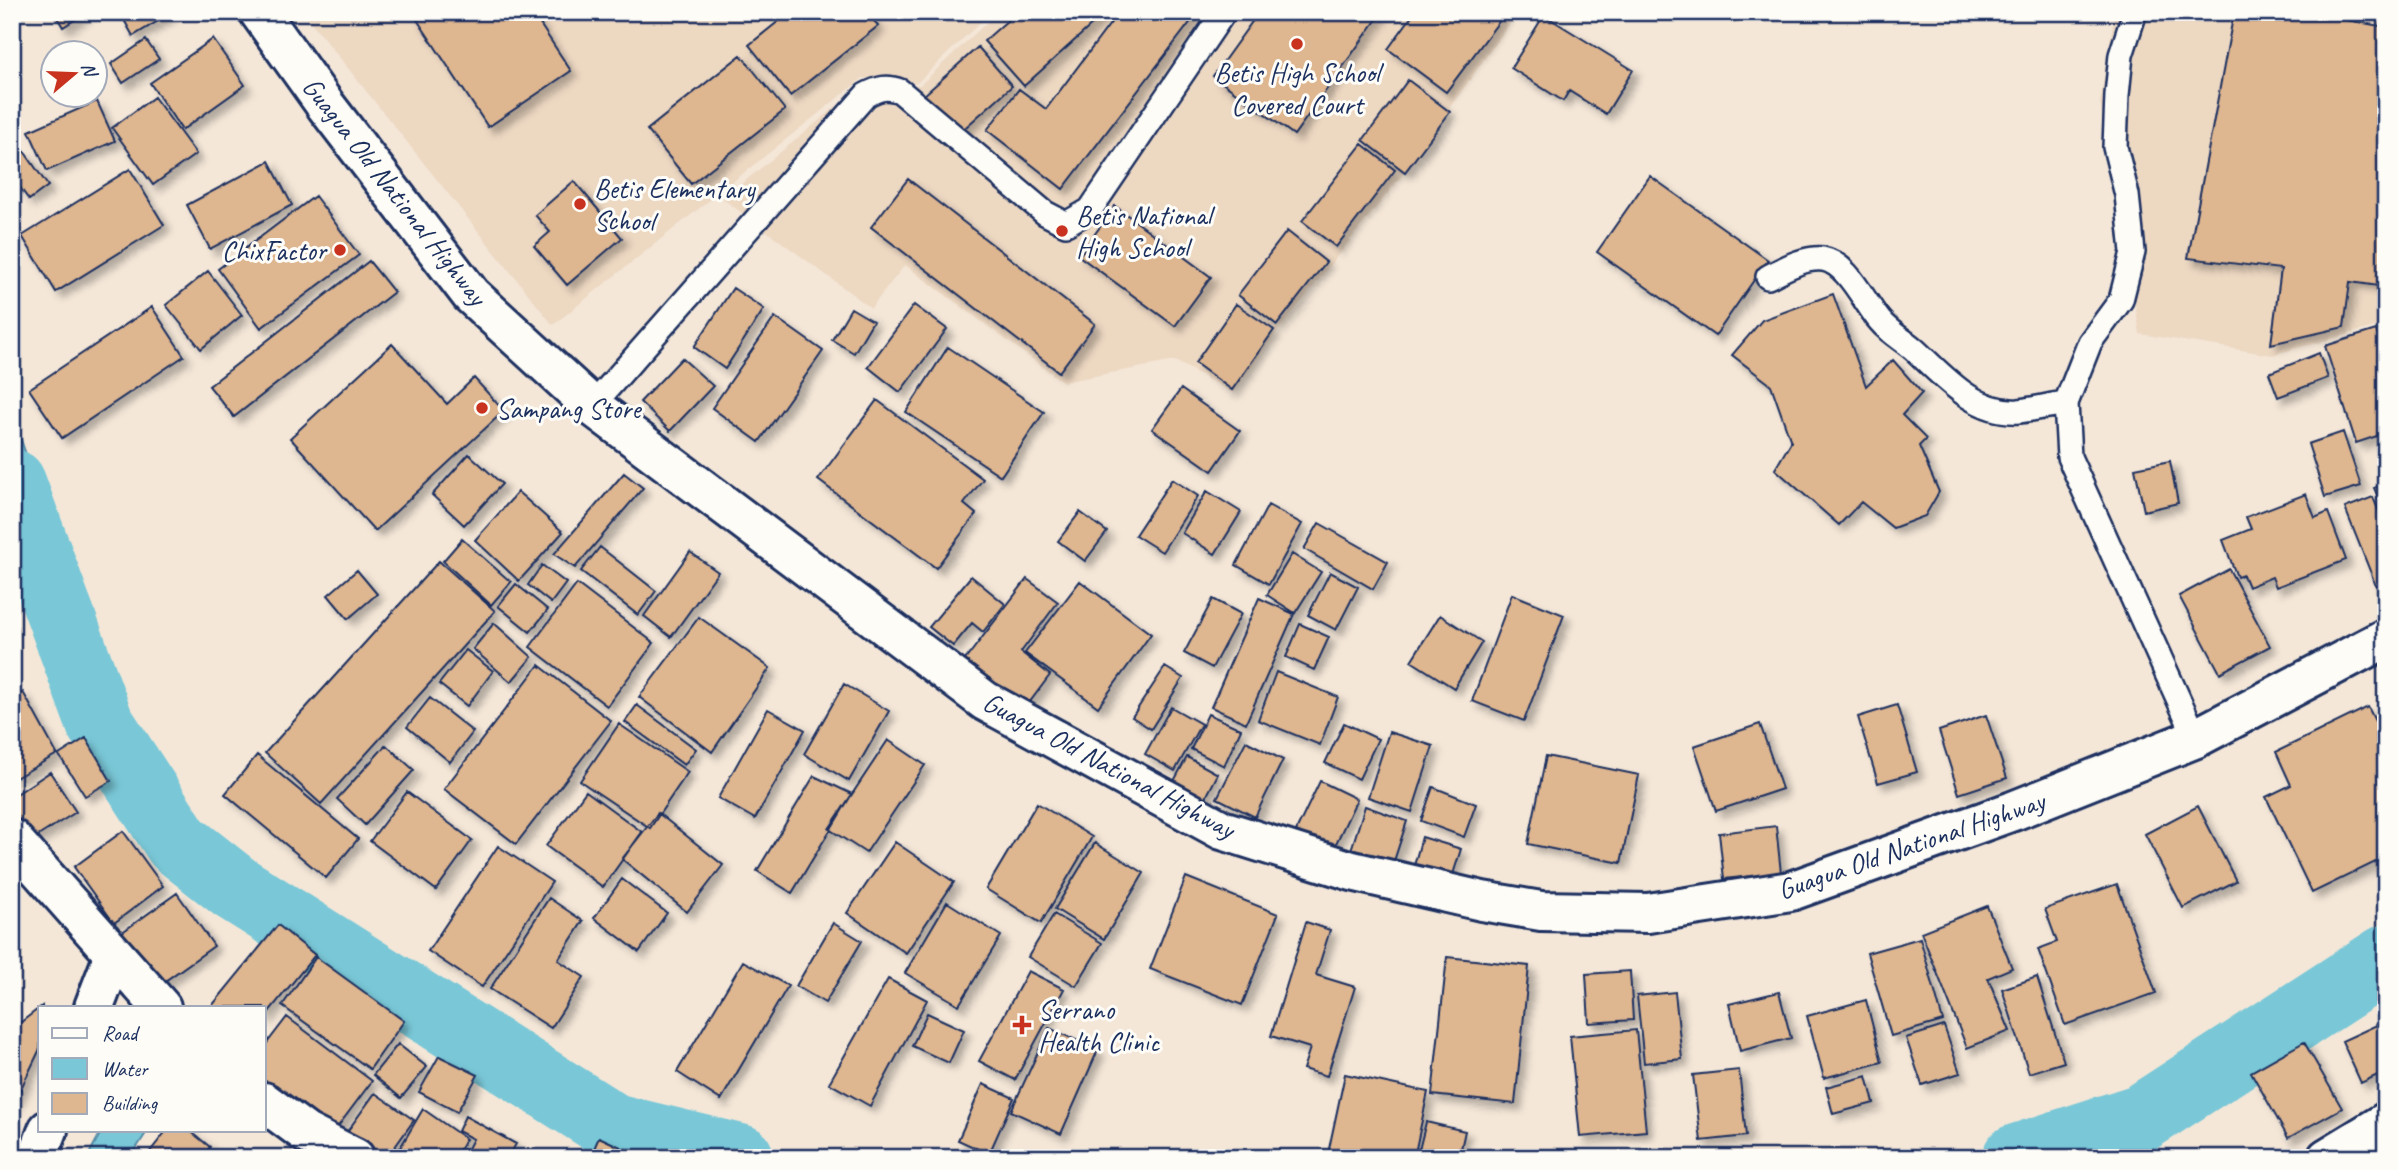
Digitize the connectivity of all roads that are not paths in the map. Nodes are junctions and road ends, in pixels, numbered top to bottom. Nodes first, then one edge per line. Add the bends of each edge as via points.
1 (259, 12) edge
2 (1224, 12) edge
3 (2135, 12) edge
4 (1768, 277) dead end
5 (2066, 403) junction
6 (592, 406) junction
7 (2386, 638) edge
8 (2196, 738) junction
9 (12, 838) edge
10 (114, 956) junction
11 (94, 1006) edge
12 (160, 1006) edge
13 (266, 1103) edge
14 (2386, 1122) edge
15 (47, 1132) edge
16 (37, 1158) edge
17 (355, 1158) edge
18 (2327, 1158) edge

1 - 6 main road, Guagua Old National Highway via 471,295
2 - 6 lane via 1090,210 1066,224 1045,213 900,92 890,87 866,95
3 - 5 lane via 2121,55 2115,147 2127,195 2133,252 2121,300 2090,342
4 - 5 lane via 1798,262 1823,259 1833,263 1853,282 1880,322 1950,384 1986,407 2016,411
5 - 8 lane via 2069,457
6 - 8 main road, Guagua Old National Highway via 985,701 1222,830 1352,872 1482,901 1541,911 1648,913 1791,891 2014,811
7 - 8 main road, Guagua Old National Highway
9 - 10 main road
10 - 11 main road
10 - 12 main road
13 - 17 main road via 306,1133
14 - 18 main road
15 - 16 main road

